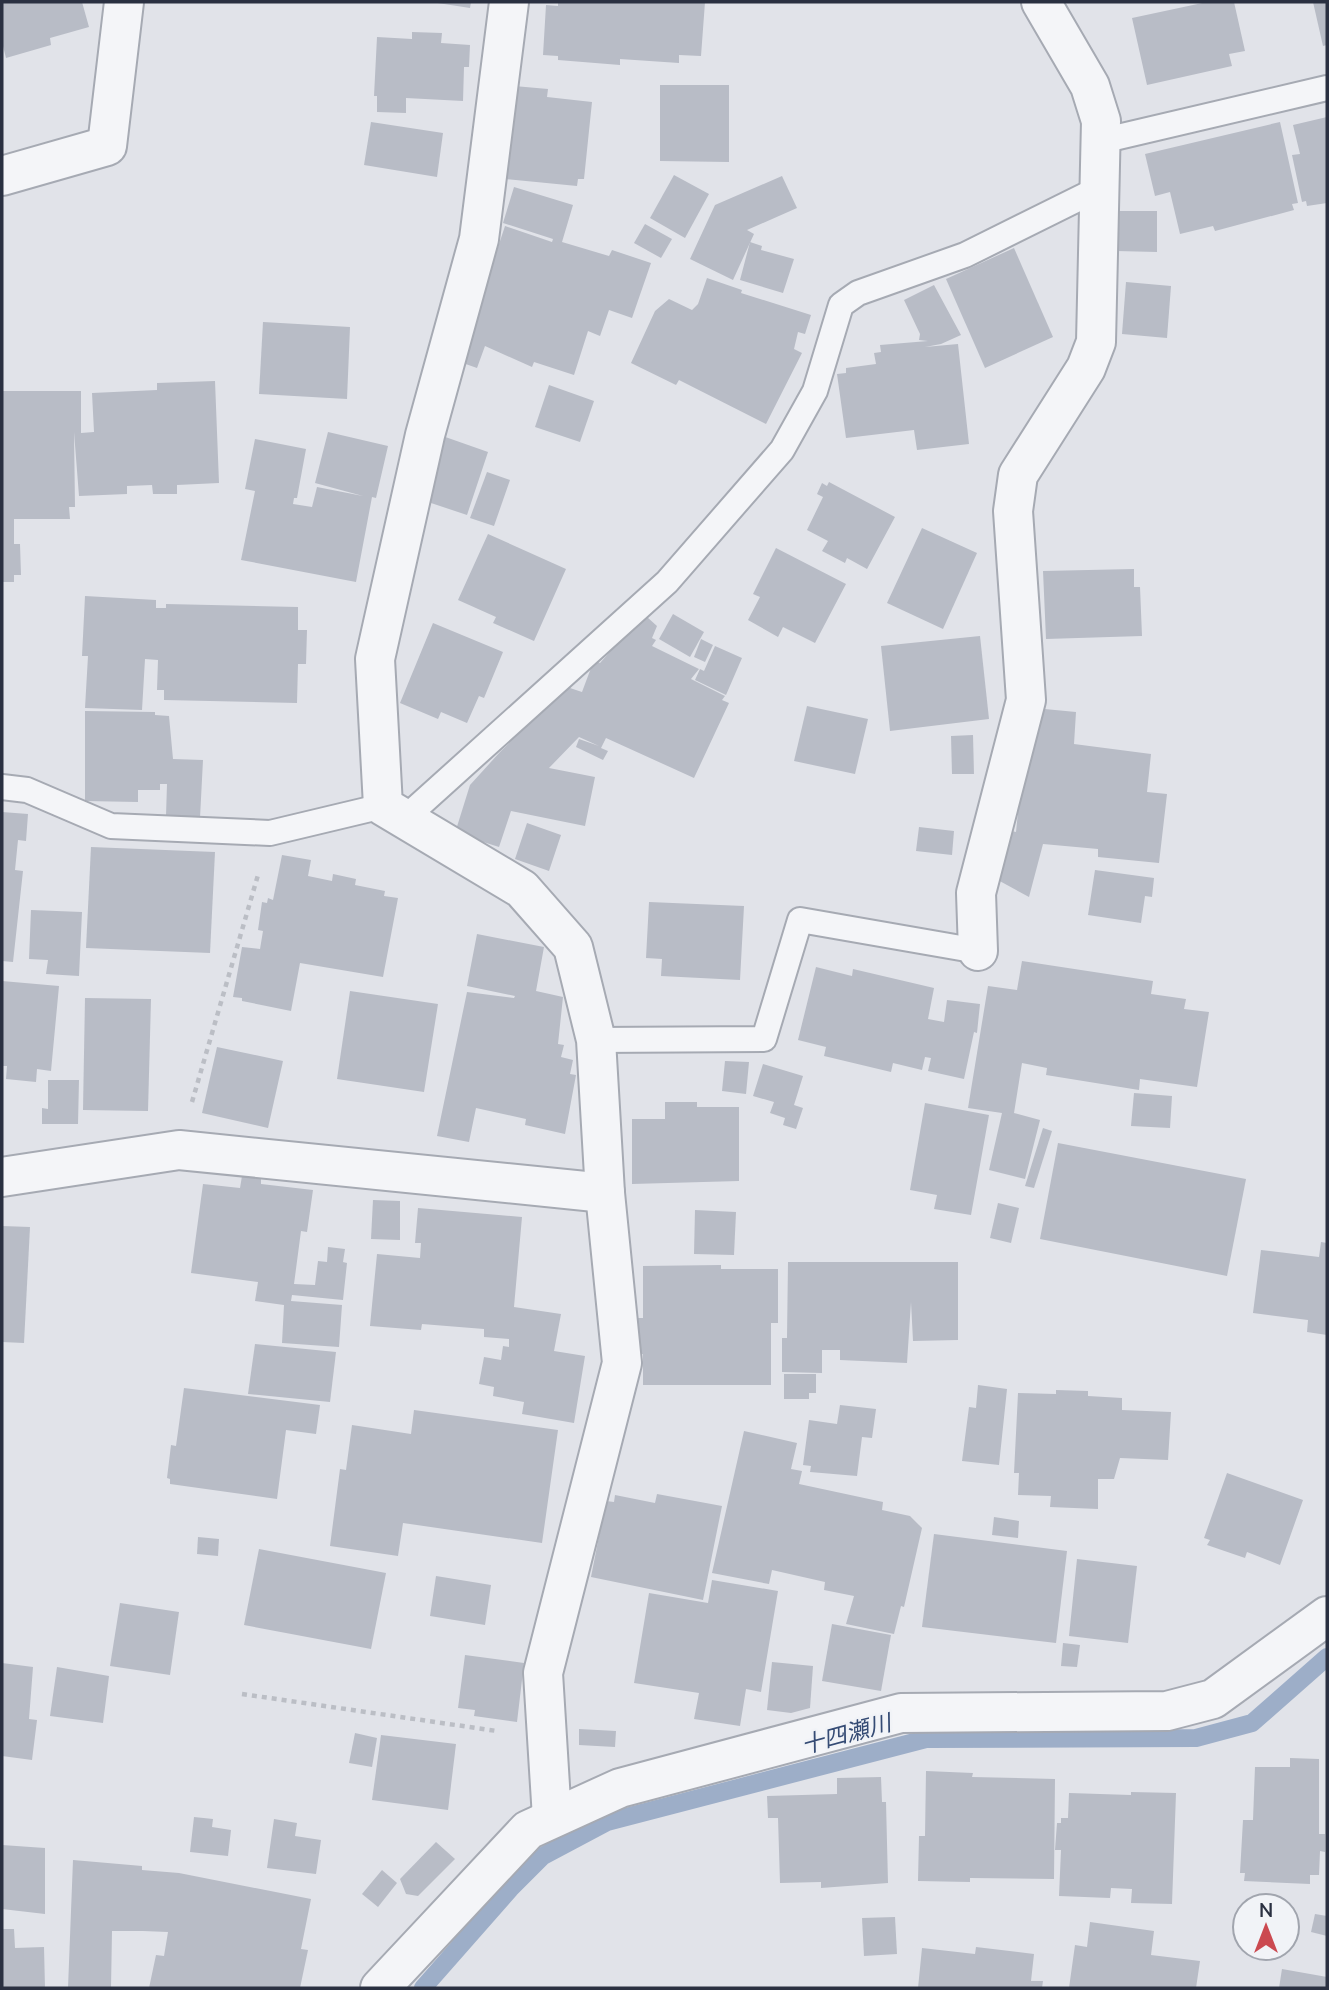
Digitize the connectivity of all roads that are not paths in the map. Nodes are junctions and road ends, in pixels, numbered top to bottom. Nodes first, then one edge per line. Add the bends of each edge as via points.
1 (124, 2) edge
2 (509, 2) edge
3 (1041, 2) edge
4 (1327, 88) edge
5 (1101, 142) junction
6 (2, 176) edge
7 (1102, 187) junction
8 (2, 787) edge
9 (394, 812) junction
10 (978, 951) joint
11 (596, 1040) junction
12 (2, 1178) edge
13 (605, 1193) junction
14 (1327, 1616) edge
15 (552, 1818) junction
16 (380, 1988) edge

1 - 6 street via 107,146
2 - 9 street via 479,239 425,435 375,659
3 - 5 street via 1090,86 1101,121
4 - 5 lane
5 - 7 street
7 - 9 lane via 965,256 858,292 841,306 815,391 782,450 667,582
7 - 10 street via 1096,342 1086,368 1018,475 1013,511 1026,700 976,893
8 - 9 lane via 27,790 111,826 270,833
9 - 11 street via 522,889 573,947
10 - 11 lane via 800,920 764,1039
11 - 13 street
12 - 13 street via 178,1150
13 - 15 street via 621,1363 542,1673
14 - 15 street via 1213,1699 1167,1711 901,1713 620,1788
15 - 16 street via 528,1830

